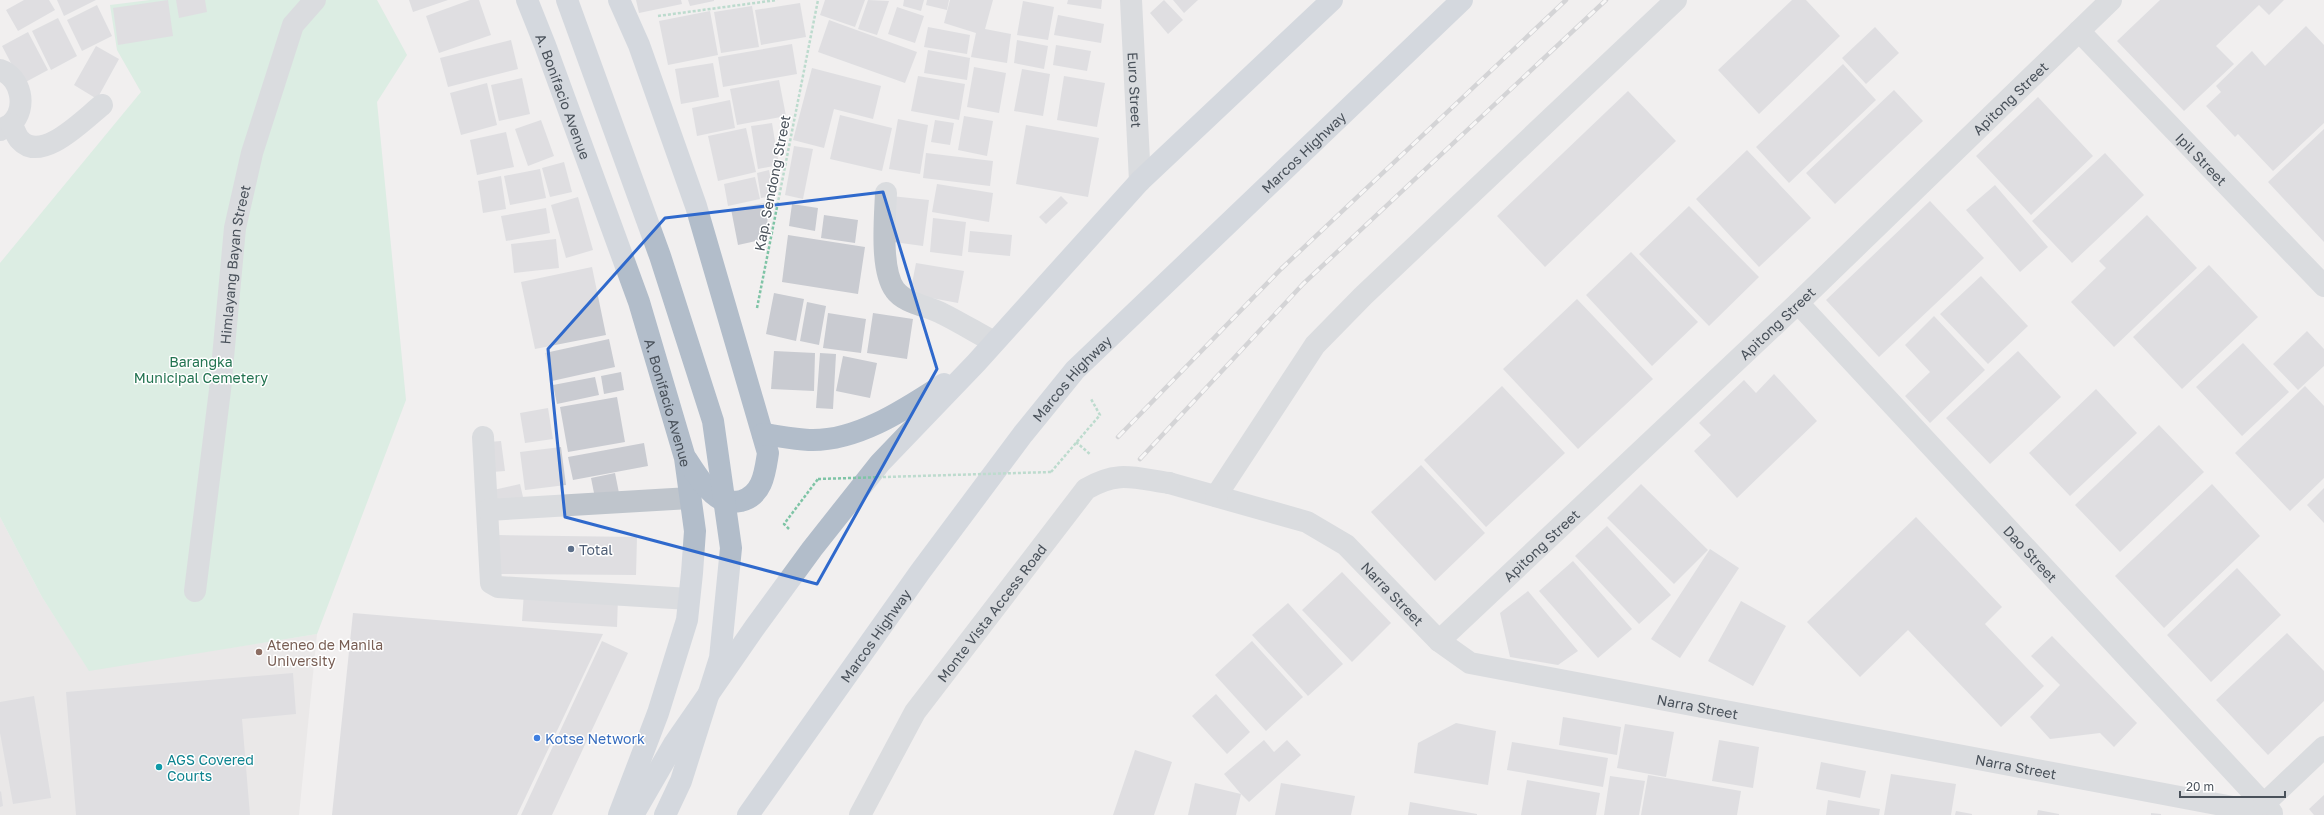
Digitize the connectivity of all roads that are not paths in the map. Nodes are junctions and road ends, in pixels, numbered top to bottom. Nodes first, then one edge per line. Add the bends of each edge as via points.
1 (316, 0) edge
2 (526, 0) edge
3 (567, 0) edge
4 (620, 0) edge
5 (1131, 0) edge
6 (1332, 0) edge
7 (1462, 0) edge
8 (1676, 0) edge
9 (2111, 0) edge
10 (2080, 31) junction
11 (0, 70) edge
12 (102, 105) dead end
13 (6, 127) edge
14 (1140, 181) junction
15 (886, 194) dead end
16 (2324, 286) edge
17 (1798, 303) junction
18 (994, 342) junction
19 (976, 363) junction
20 (763, 434) junction
21 (483, 436) dead end
22 (685, 458) junction
23 (1169, 483) joint
24 (1216, 496) junction
25 (690, 498) junction
26 (488, 510) junction
27 (194, 591) dead end
28 (689, 598) junction
29 (1439, 641) junction
30 (2324, 747) edge
31 (2269, 809) edge
32 (619, 815) edge
33 (633, 815) edge
34 (665, 815) edge
35 (748, 815) edge
36 (860, 815) edge

1 - 27 street, Himlayang Bayan Street via 293,25 252,153 236,228 220,390
2 - 22 main road, A. Bonifacio Avenue via 545,45 639,302
3 - 34 main road, bridge via 660,256 713,421 731,548 720,658 681,781
4 - 20 main road via 642,52 696,206
5 - 14 street, Euro Street
6 - 14 main road
7 - 35 main road, Marcos Highway via 1075,370 1023,434 920,572
8 - 24 street via 1362,296 1315,345
9 - 10 street, Apitong Street
10 - 16 street, Ipil Street
10 - 17 street, Apitong Street
11 - 13 street via 16,82 21,96 19,111
12 - 13 street via 51,145 35,148 20,140
14 - 18 main road
15 - 18 street via 884,239 895,291
17 - 29 street, Apitong Street
17 - 31 street, Dao Street
18 - 19 main road
19 - 20 main road via 898,414 845,435 810,440
19 - 33 main road via 880,463 812,549 674,744
20 - 22 main road via 768,453 765,475 758,490 749,499 735,502 723,500 708,489
21 - 26 street
22 - 25 main road, A. Bonifacio Avenue
23 - 24 street, Narra Street
23 - 36 street, Monte Vista Access Road, bridge via 1126,476 1103,479 1086,489 915,712
24 - 29 street, Narra Street via 1306,522 1346,545
25 - 26 street
25 - 28 main road, A. Bonifacio Avenue via 694,531
26 - 28 street via 489,577 490,583 498,588
28 - 32 main road, A. Bonifacio Avenue via 687,620 658,714
29 - 31 street, Narra Street via 1470,663 2238,808
30 - 31 street

